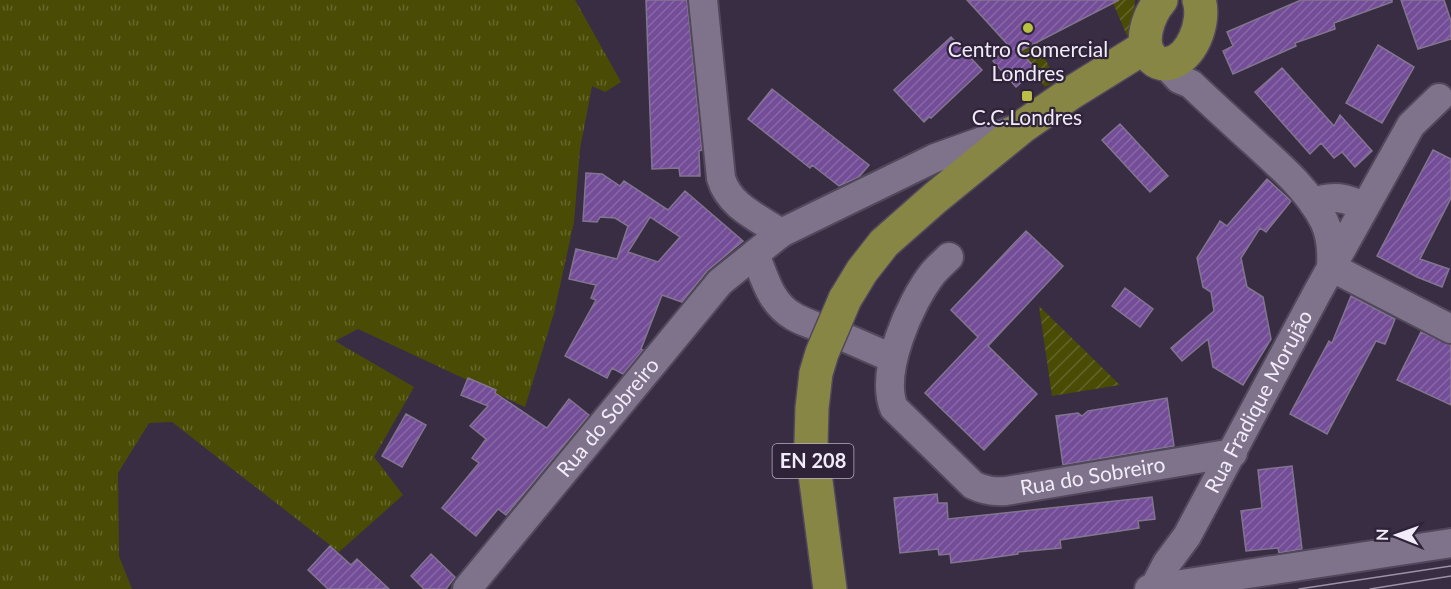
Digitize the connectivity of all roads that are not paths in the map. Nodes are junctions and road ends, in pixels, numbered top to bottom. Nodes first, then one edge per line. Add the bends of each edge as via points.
1 (703, 0) edge
2 (1159, 1) edge
3 (1205, 2) edge
4 (1165, 54) junction
5 (1439, 98) dead end
6 (945, 170) junction
7 (1313, 203) junction
8 (1365, 207) junction
9 (781, 233) junction
10 (755, 254) junction
11 (950, 257) dead end
12 (1331, 267) junction
13 (815, 326) dead end
14 (1451, 329) edge
15 (846, 338) dead end
16 (892, 358) junction
17 (1233, 453) junction
18 (1187, 536) junction
19 (1451, 543) edge
20 (1209, 579) junction
21 (467, 589) edge
22 (830, 589) edge
23 (1151, 589) edge

1 - 9 street via 724,190 742,208
2 - 4 main road via 1148,25
3 - 4 main road via 1190,47
4 - 6 main road, EN 208 via 1071,93 1022,127
4 - 7 street via 1179,79 1191,84 1281,167
5 - 8 street, Rua Fradique Morujão via 1411,125
6 - 9 street, Rua do Sobreiro
6 - 22 main road, EN 208, bridge via 861,271 845,299 816,373 811,443
7 - 8 street via 1331,197
7 - 12 street via 1329,236
8 - 12 street, Rua Fradique Morujão
9 - 10 street, Rua do Sobreiro
10 - 13 street via 775,299 792,316
10 - 21 street, Rua do Sobreiro via 720,282
11 - 16 street, Rua do Sobreiro via 921,292
12 - 14 street
12 - 17 street, Rua Fradique Morujão
15 - 16 street
16 - 17 street, Rua do Sobreiro via 889,387 894,408 981,490 993,492
17 - 18 street, Rua Fradique Morujão
18 - 20 street via 1192,560
18 - 23 street, Rua Fradique Morujão
19 - 20 street, Rua Fradique Morujão
20 - 23 street, Rua Fradique Morujão

